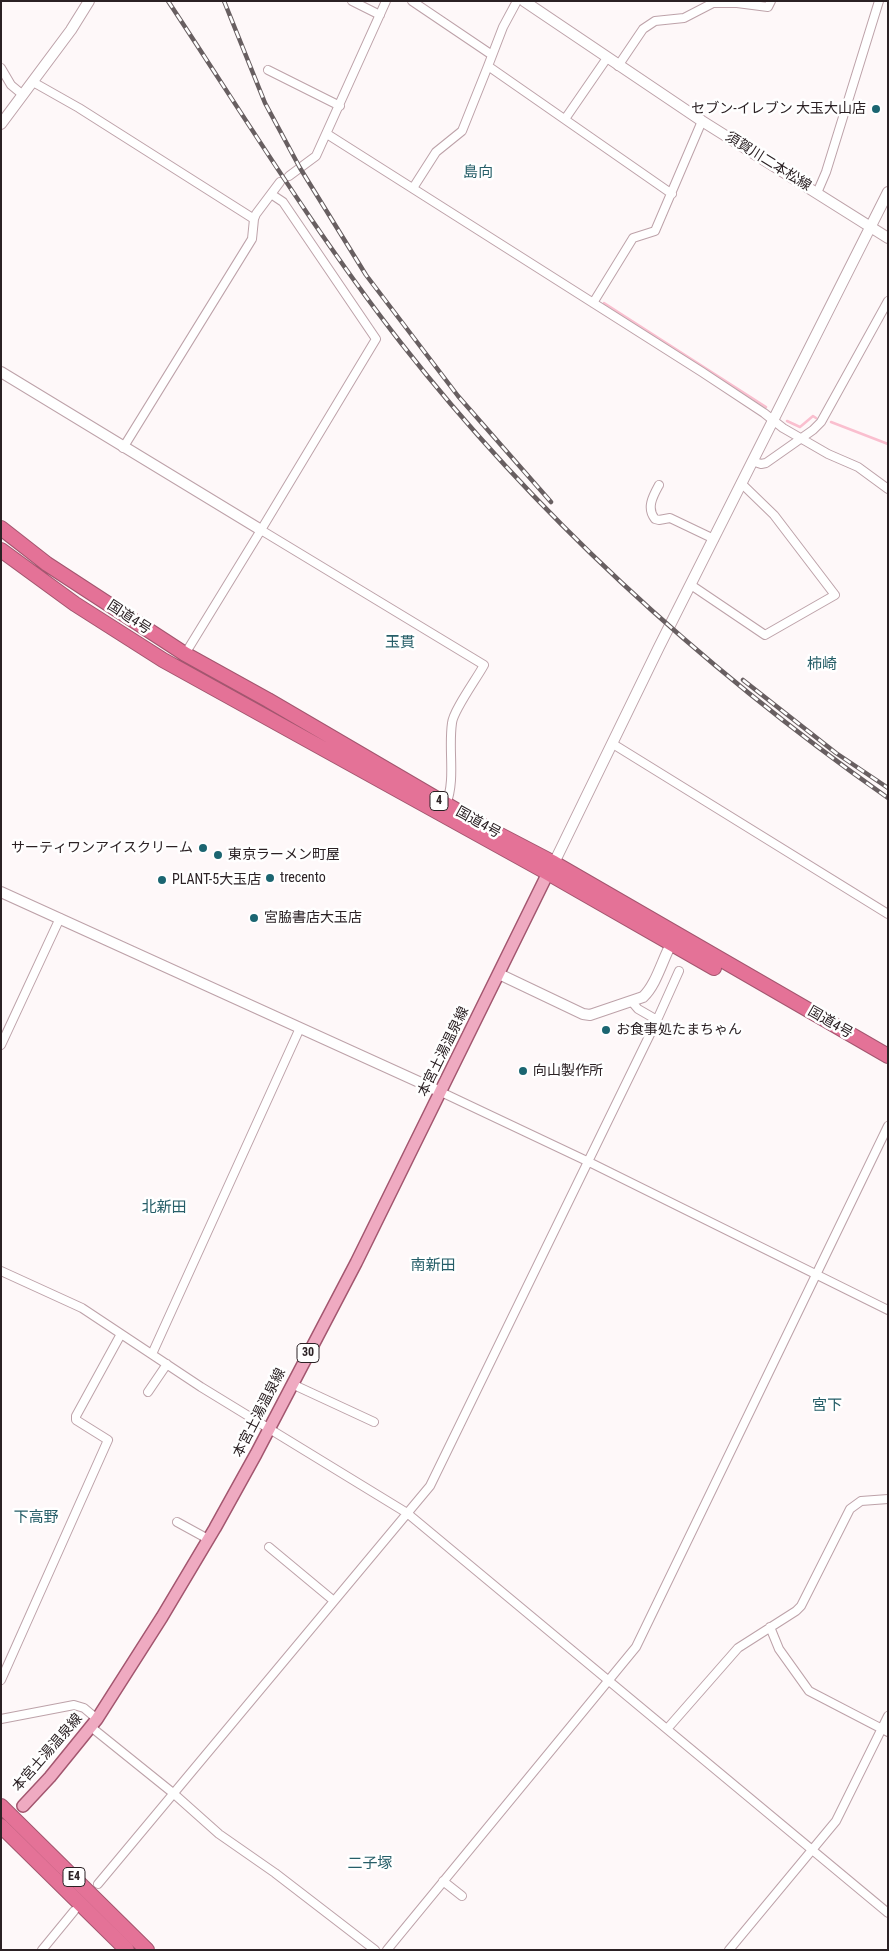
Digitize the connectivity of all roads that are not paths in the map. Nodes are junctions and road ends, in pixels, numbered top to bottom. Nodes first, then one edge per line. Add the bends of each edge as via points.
1 (89, 1) edge
2 (352, 1) edge
3 (386, 1) edge
4 (412, 1) edge
5 (517, 1) edge
6 (524, 1) edge
7 (771, 1) edge
8 (879, 1) edge
9 (380, 15) junction
10 (492, 55) junction
11 (607, 58) junction
12 (488, 66) junction
13 (618, 66) junction
14 (1, 68) edge
15 (268, 70) dead end
16 (33, 82) junction
17 (23, 95) junction
18 (340, 106) junction
19 (566, 119) junction
20 (702, 121) junction
21 (1, 124) edge
22 (327, 134) junction
23 (289, 176) dead end
24 (280, 182) dead end
25 (413, 188) junction
26 (888, 192) edge
27 (817, 193) junction
28 (271, 194) junction
29 (672, 194) junction
30 (254, 219) junction
31 (871, 226) junction
32 (888, 238) edge
33 (888, 301) edge
34 (593, 303) junction
35 (1, 372) edge
36 (773, 420) junction
37 (800, 439) junction
38 (123, 448) junction
39 (752, 461) junction
40 (742, 483) junction
41 (659, 485) dead end
42 (888, 489) edge
43 (1, 528) edge
44 (262, 530) junction
45 (714, 539) junction
46 (1, 550) edge
47 (691, 585) junction
48 (185, 654) junction
49 (613, 744) junction
50 (446, 805) junction
51 (551, 868) junction
52 (1, 892) edge
53 (888, 914) edge
54 (60, 918) junction
55 (671, 944) junction
56 (679, 971) dead end
57 (499, 974) junction
58 (632, 1002) junction
59 (657, 1020) junction
60 (300, 1028) junction
61 (1, 1045) edge
62 (888, 1056) edge
63 (888, 1064) edge
64 (441, 1092) junction
65 (888, 1126) edge
66 (588, 1162) junction
67 (1, 1271) edge
68 (816, 1275) junction
69 (888, 1310) edge
70 (121, 1334) junction
71 (152, 1354) junction
72 (167, 1364) junction
73 (292, 1384) junction
74 (148, 1392) dead end
75 (374, 1422) dead end
76 (269, 1427) junction
77 (888, 1499) edge
78 (407, 1513) junction
79 (177, 1522) dead end
80 (208, 1539) junction
81 (269, 1547) dead end
82 (334, 1601) junction
83 (770, 1627) junction
84 (1, 1680) edge
85 (608, 1682) junction
86 (888, 1716) edge
87 (1, 1719) edge
88 (94, 1723) junction
89 (667, 1730) junction
90 (885, 1731) edge
91 (174, 1793) junction
92 (1, 1806) edge
93 (22, 1806) dead end
94 (1, 1826) edge
95 (812, 1850) junction
96 (443, 1881) junction
97 (98, 1884) dead end
98 (462, 1896) dead end
99 (74, 1911) dead end
100 (888, 1913) edge
101 (42, 1950) edge
102 (127, 1950) edge
103 (146, 1950) edge
104 (375, 1950) edge
105 (387, 1950) edge
106 (729, 1950) edge

1 - 16 street
2 - 9 street
3 - 9 street
4 - 10 street
5 - 10 street
6 - 11 street, 須賀川二本松線
7 - 13 street via 768,7 713,3 684,18 655,21 643,29
8 - 27 street
9 - 18 street
10 - 12 street
11 - 13 street, 須賀川二本松線
11 - 19 street
12 - 19 street
12 - 25 street via 462,131 436,152
13 - 20 street, 須賀川二本松線
14 - 17 street via 11,85
15 - 18 street
16 - 17 street
16 - 30 street
17 - 21 street
18 - 22 street
19 - 29 street
20 - 27 street, 須賀川二本松線
20 - 29 street
22 - 23 street via 316,156
22 - 25 street
24 - 28 street
25 - 34 street
26 - 31 street
27 - 31 street, 須賀川二本松線
28 - 30 street
28 - 44 street via 284,202 376,339
29 - 34 street via 655,231 633,238
30 - 38 street via 252,239
31 - 32 street, 須賀川二本松線
31 - 36 street
33 - 37 street via 821,422
34 - 36 street
35 - 38 street
36 - 37 street
36 - 39 street
37 - 39 street via 766,463
37 - 42 street via 858,467
38 - 44 street
39 - 40 street
40 - 45 street
40 - 47 street via 774,515 835,595 765,635
41 - 45 street via 651,502 651,513 655,519 670,518
43 - 48 highway, 国道4号 / 4 via 47,564
44 - 48 street
44 - 50 street via 484,665 452,722 451,791
45 - 47 street
46 - 51 highway, 国道4号 / 4 via 75,604 163,660
47 - 49 street
48 - 50 highway, 国道4号 / 4
49 - 51 street
49 - 53 street
50 - 51 highway, 国道4号 / 4
51 - 55 highway, 国道4号 / 4
51 - 57 main road, 本宮土湯温泉線 / 30
51 - 62 highway, 国道4号 / 4
52 - 54 street
54 - 60 street
54 - 61 street
55 - 58 street via 649,992
55 - 63 highway, 国道4号 / 4
56 - 59 street
57 - 58 street via 583,1014 590,1015
57 - 64 main road, 本宮土湯温泉線 / 30
58 - 59 street
59 - 66 street
60 - 64 street
60 - 71 street
64 - 66 street
64 - 73 main road, 本宮土湯温泉線 / 30
65 - 68 street
66 - 68 street
66 - 78 street via 430,1486
67 - 70 street via 82,1308
68 - 69 street
68 - 85 street via 636,1647
70 - 71 street
70 - 84 street via 76,1416 76,1420 108,1440
71 - 72 street
72 - 74 street
72 - 76 street
73 - 75 street
73 - 76 main road, 本宮土湯温泉線 / 30
76 - 78 street
76 - 80 main road, 本宮土湯温泉線 / 30
77 - 83 street via 860,1501 850,1509 801,1606
78 - 82 street
78 - 85 street
79 - 80 street
80 - 88 main road, 本宮土湯温泉線 / 30
81 - 82 street
82 - 91 street
83 - 89 street via 738,1648
83 - 90 street via 779,1649 809,1691
85 - 89 street
85 - 96 street
86 - 90 street
87 - 88 street via 74,1705 84,1708
88 - 91 street
88 - 93 main road, 本宮土湯温泉線 / 30
89 - 95 street
90 - 95 street via 836,1821
91 - 97 street
91 - 104 street via 219,1834
92 - 103 highway, E4
94 - 102 highway, E4
95 - 100 street
95 - 106 street
96 - 98 street
96 - 105 street
99 - 101 street

